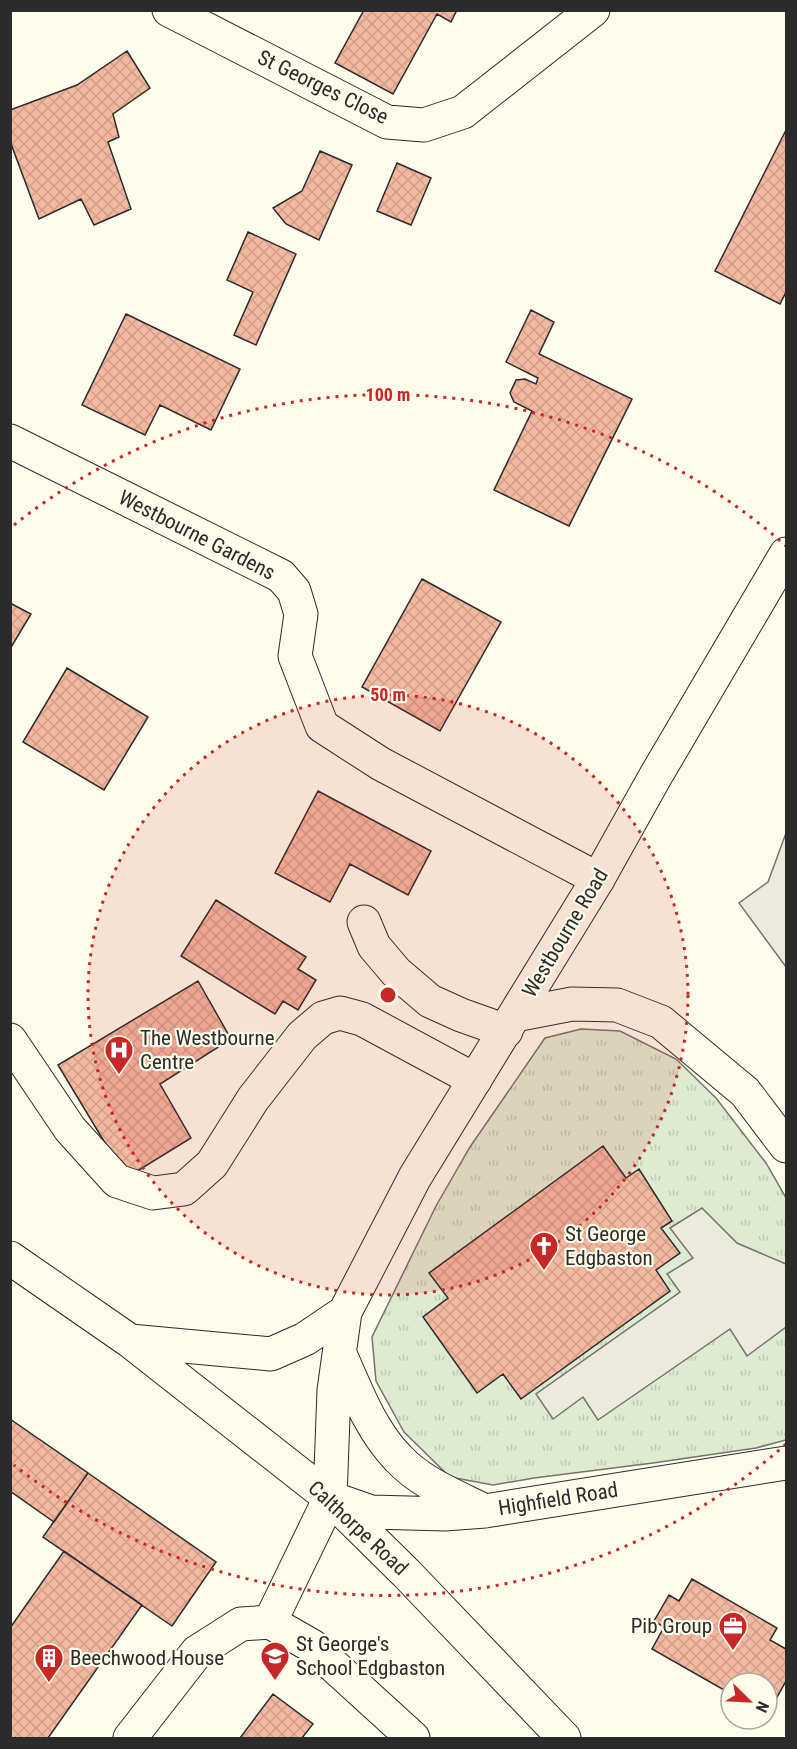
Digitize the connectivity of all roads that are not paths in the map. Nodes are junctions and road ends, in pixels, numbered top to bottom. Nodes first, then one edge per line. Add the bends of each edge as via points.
1 (169, 10) edge
2 (593, 10) edge
3 (10, 441) edge
4 (786, 555) edge
5 (598, 879) junction
6 (364, 922) dead end
7 (510, 1023) junction
8 (10, 1040) edge
9 (475, 1080) junction
10 (786, 1146) edge
11 (10, 1258) edge
12 (345, 1312) junction
13 (130, 1341) junction
14 (340, 1354) junction
15 (783, 1462) edge
16 (330, 1498) junction
17 (485, 1511) junction
18 (270, 1622) junction
19 (130, 1738) edge
20 (413, 1738) edge
21 (564, 1738) edge

1 - 2 main road, St Georges Close via 387,122 424,125 463,112
3 - 5 main road, Westbourne Gardens via 281,576 294,591 301,614 295,656 322,726 381,764
4 - 5 main road, Westbourne Road
5 - 7 main road, Westbourne Road
6 - 7 main road via 374,946 396,972 430,1001 461,1015
7 - 9 main road, Westbourne Road
7 - 10 main road via 572,1004 617,1005 661,1022 745,1092
8 - 9 main road via 70,1130 117,1181 153,1193 184,1189 212,1164 253,1099 302,1036 323,1018 340,1013 362,1018
9 - 12 main road, Westbourne Road via 415,1178
11 - 13 main road, Calthorpe Road
12 - 13 main road via 305,1339 271,1354
12 - 14 main road
13 - 16 main road, Calthorpe Road
14 - 16 main road via 334,1390
14 - 17 main road via 362,1404 399,1460 430,1483
15 - 17 main road, Highfield Road
16 - 17 main road, Highfield Road via 372,1512
16 - 18 main road
16 - 21 main road, Calthorpe Road
18 - 19 main road via 242,1624 196,1652
18 - 20 main road via 312,1646

